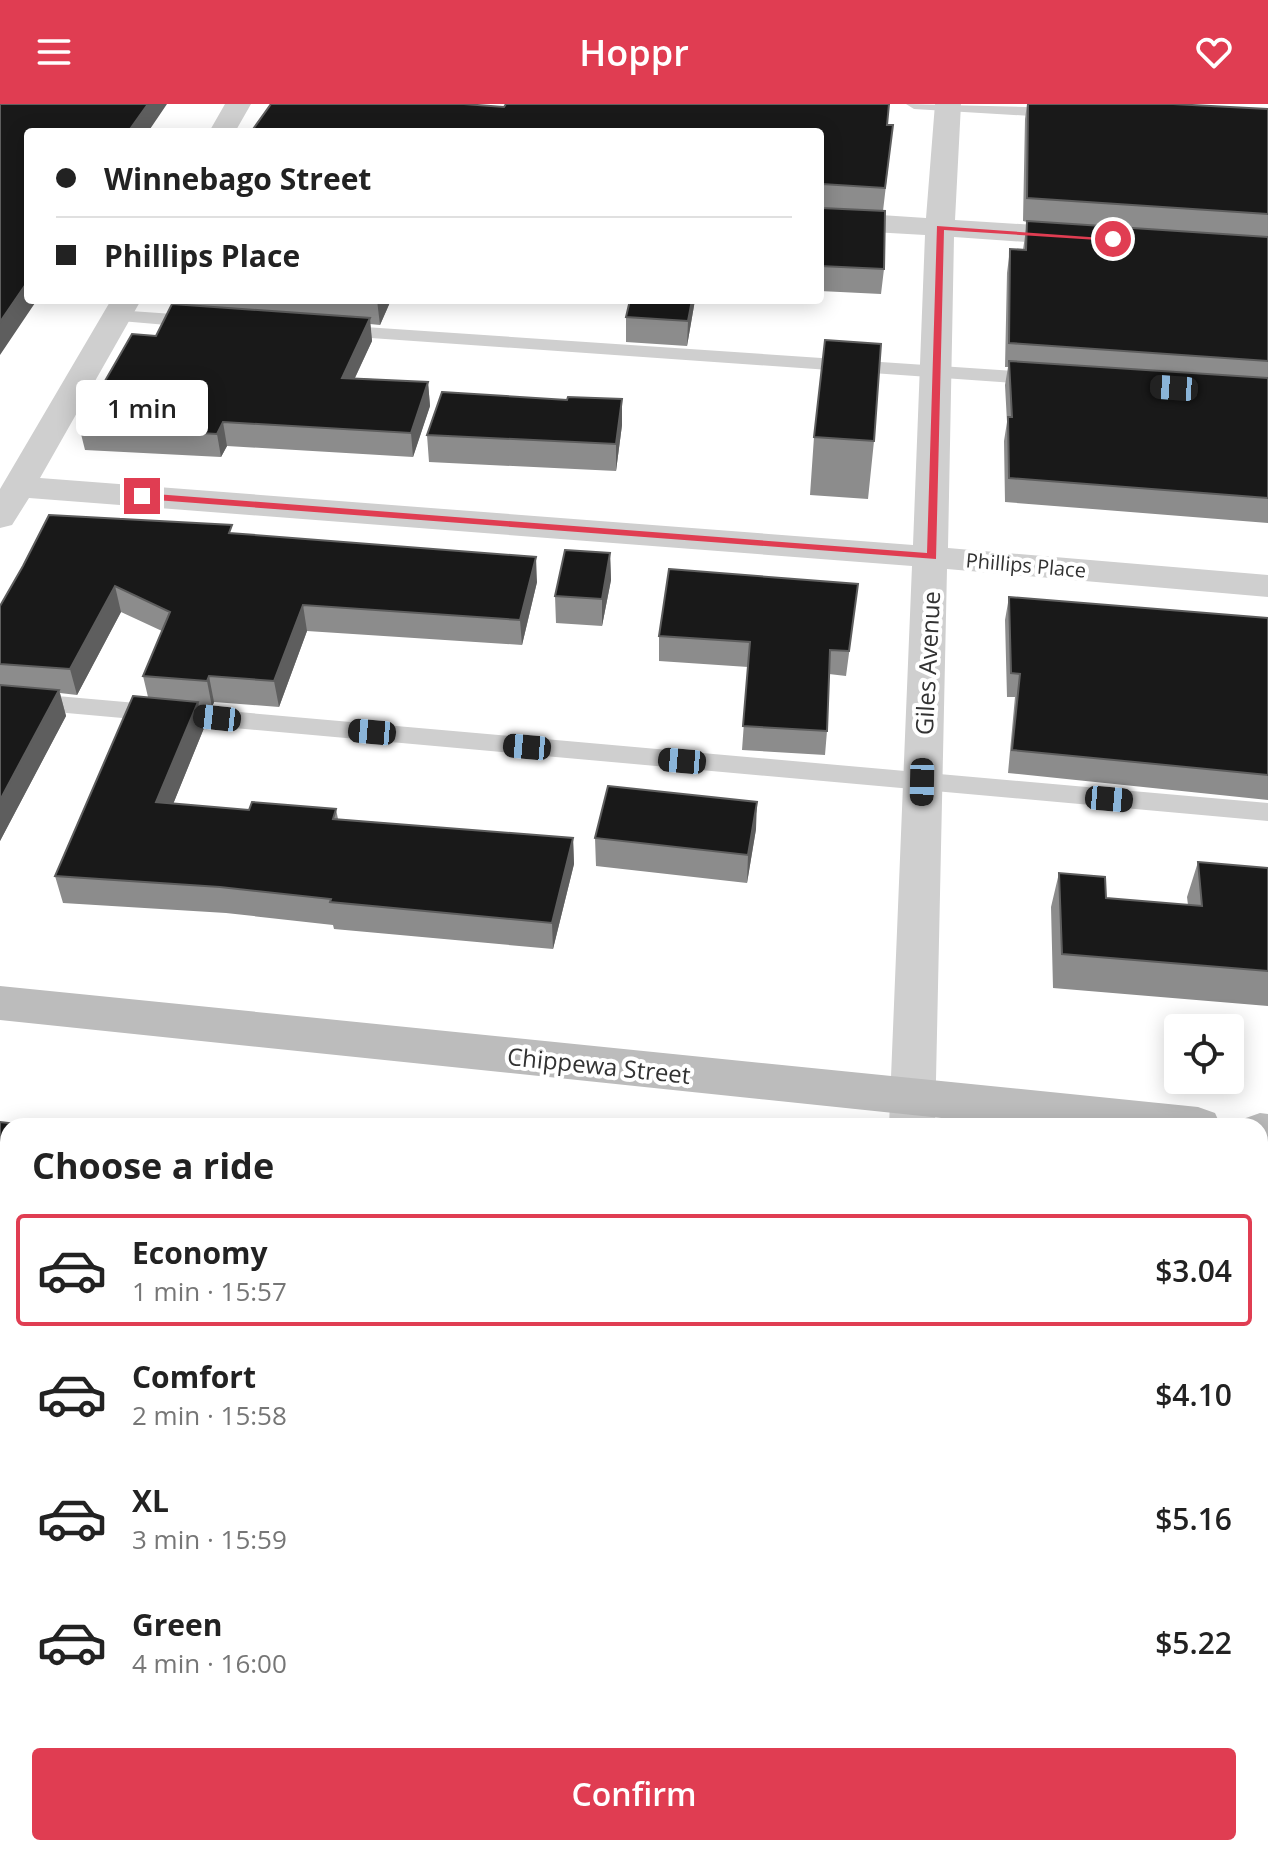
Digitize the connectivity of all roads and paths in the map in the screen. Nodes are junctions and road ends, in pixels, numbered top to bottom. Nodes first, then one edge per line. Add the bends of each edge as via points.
1 (238, 104) edge
2 (937, 105) edge
3 (1082, 114) edge
4 (224, 128) edge
5 (824, 220) edge
6 (940, 228) junction
7 (1113, 239) edge
8 (121, 308) edge
9 (223, 323) edge
10 (317, 330) edge
11 (937, 371) junction
12 (1064, 380) edge
13 (18, 487) junction
14 (0, 518) edge
15 (932, 557) junction
16 (1268, 586) edge
17 (0, 699) edge
18 (922, 782) junction
19 (1268, 812) edge
20 (0, 1003) edge
21 (913, 1112) edge
22 (1035, 1118) edge

1 - 4 street
2 - 3 lane
2 - 6 street, Giles Avenue
5 - 6 street
6 - 7 street
6 - 11 street, Giles Avenue
8 - 9 lane
8 - 13 street
10 - 11 lane
11 - 12 lane
11 - 15 street, Giles Avenue
13 - 14 street
13 - 15 street, Phillips Place
15 - 16 street, Phillips Place
15 - 18 street, Giles Avenue
17 - 18 lane
18 - 19 lane
18 - 21 street, Giles Avenue
20 - 21 main road, Chippewa Street
21 - 22 main road, Chippewa Street

